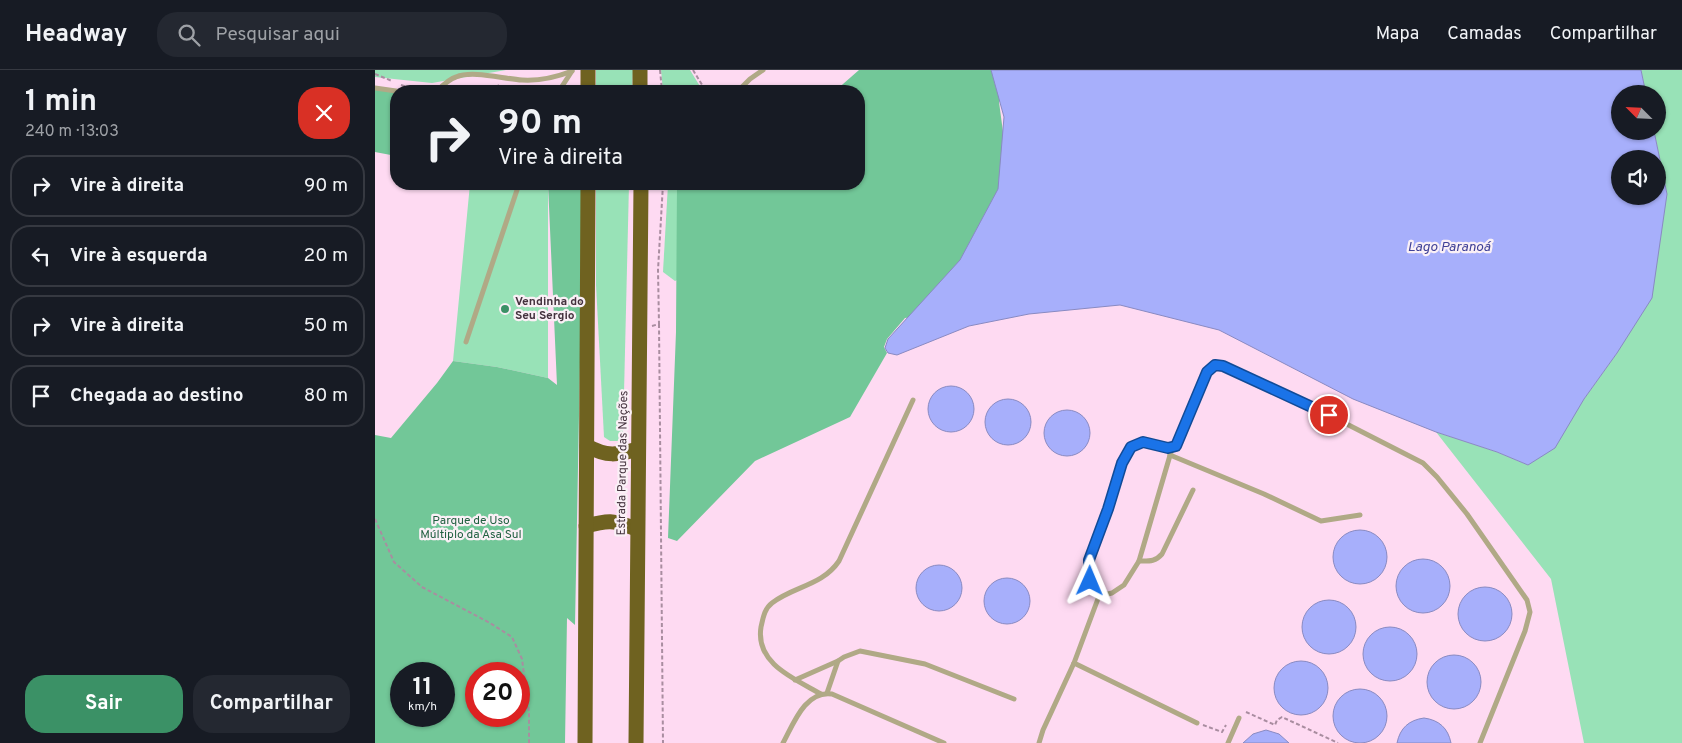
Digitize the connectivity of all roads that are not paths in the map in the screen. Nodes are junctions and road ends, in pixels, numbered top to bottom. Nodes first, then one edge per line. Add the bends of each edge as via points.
1 (572, 70) edge
2 (588, 70) edge
3 (640, 70) edge
4 (763, 70) edge
5 (444, 85) edge
6 (563, 85) edge
7 (588, 85) edge
8 (640, 85) edge
9 (744, 85) edge
10 (375, 88) edge
11 (390, 90) edge
12 (517, 190) edge
13 (587, 190) edge
14 (641, 190) edge
15 (466, 342) dead end
16 (913, 400) dead end
17 (587, 446) junction
18 (1173, 448) junction
19 (638, 449) junction
20 (1170, 455) junction
21 (1193, 490) dead end
22 (1360, 515) dead end
23 (586, 526) junction
24 (637, 530) junction
25 (1139, 561) junction
26 (1099, 596) junction
27 (838, 661) junction
28 (1074, 663) junction
29 (795, 680) junction
30 (824, 694) junction
31 (1014, 699) dead end
32 (1239, 718) road end
33 (1197, 723) road end
34 (585, 743) edge
35 (636, 743) edge
36 (783, 743) edge
37 (944, 743) edge
38 (1039, 743) edge
39 (1228, 743) edge
40 (1480, 743) edge

1 - 5 lane via 544,80 461,75
1 - 6 lane
2 - 7 highway
3 - 8 highway
4 - 9 lane
10 - 11 lane
12 - 15 lane
13 - 17 highway
14 - 19 highway, Estrada Parque das Nações
16 - 29 lane via 839,561 816,582 771,604 763,616 762,647 779,670
17 - 19 highway via 611,455
17 - 23 highway
18 - 20 lane
18 - 26 lane via 1143,442 1131,447 1122,463 1089,560 1090,581
18 - 40 lane via 1178,443 1207,372 1215,365 1353,427 1431,470 1467,514 1529,606 1525,631
19 - 24 highway, Estrada Parque das Nações
20 - 22 lane via 1321,521
20 - 25 lane
21 - 25 lane via 1162,554 1152,561
23 - 24 highway via 613,521
23 - 34 highway
24 - 35 highway, Estrada Parque das Nações
25 - 26 lane via 1124,585
26 - 28 lane
27 - 29 lane
27 - 30 lane
27 - 31 lane via 860,652 925,664
28 - 33 lane
28 - 38 lane
29 - 30 lane
30 - 36 lane via 804,707
30 - 37 lane via 832,694
32 - 39 lane

